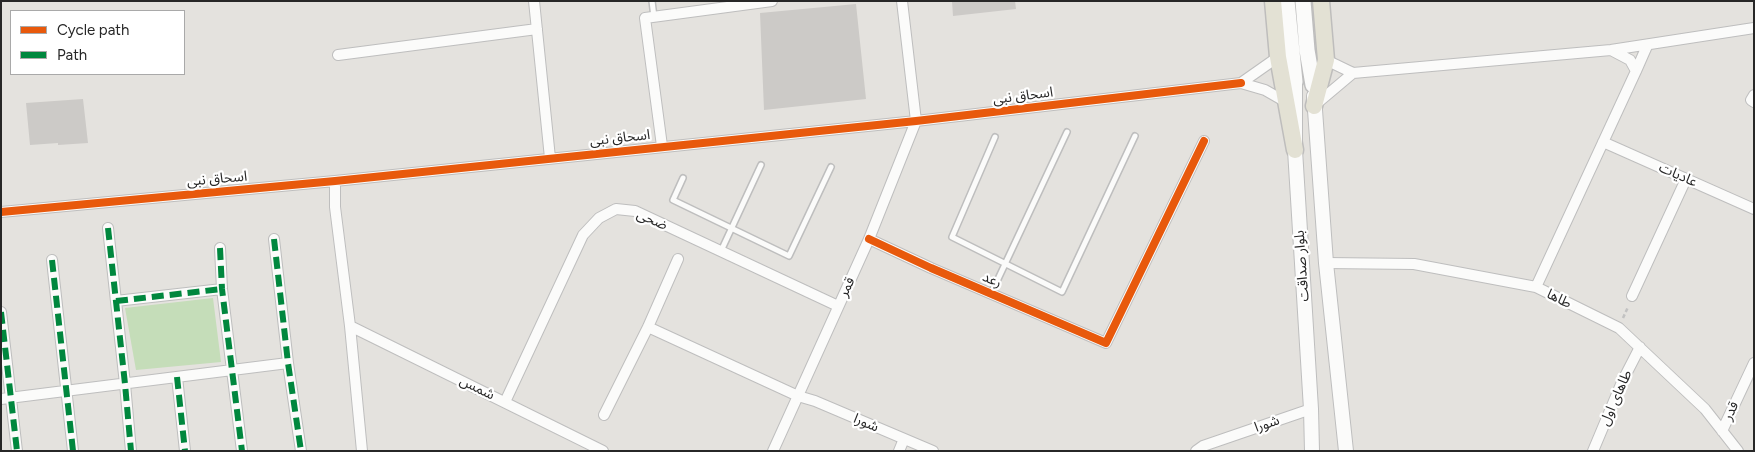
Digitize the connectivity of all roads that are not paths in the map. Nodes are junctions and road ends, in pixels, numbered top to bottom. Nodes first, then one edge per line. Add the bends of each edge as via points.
1 (534, 1) edge
2 (652, 1) edge
3 (772, 1) edge
4 (902, 1) edge
5 (1273, 1) edge
6 (1287, 1) edge
7 (1303, 1) edge
8 (1321, 1) edge
9 (654, 17) junction
10 (1754, 28) edge
11 (537, 29) junction
12 (1647, 46) junction
13 (1611, 50) junction
14 (1284, 53) junction
15 (338, 55) dead end
16 (1326, 60) junction
17 (1636, 70) junction
18 (1353, 73) junction
19 (1295, 82) joint
20 (1240, 83) junction
21 (1313, 85) joint
22 (1754, 95) edge
23 (1286, 102) junction
24 (1754, 102) edge
25 (1314, 106) junction
26 (916, 121) junction
27 (1067, 132) dead end
28 (1135, 136) dead end
29 (995, 137) dead end
30 (1204, 141) dead end
31 (1602, 142) junction
32 (662, 146) junction
33 (1295, 150) junction
34 (550, 158) junction
35 (761, 165) dead end
36 (831, 167) dead end
37 (683, 178) dead end
38 (1686, 179) junction
39 (335, 181) junction
40 (1754, 209) edge
41 (1, 212) edge
42 (108, 228) dead end
43 (732, 228) junction
44 (274, 239) dead end
45 (869, 239) junction
46 (220, 248) dead end
47 (721, 251) junction
48 (678, 259) dead end
49 (52, 260) dead end
50 (1326, 263) junction
51 (1006, 264) junction
52 (1536, 287) junction
53 (222, 289) junction
54 (992, 294) junction
55 (1632, 296) road end
56 (116, 301) junction
57 (838, 306) junction
58 (1, 312) edge
59 (350, 326) junction
60 (648, 327) junction
61 (1640, 346) junction
62 (288, 363) junction
63 (1754, 363) edge
64 (232, 370) junction
65 (177, 377) junction
66 (126, 384) junction
67 (66, 391) junction
68 (798, 396) junction
69 (6, 399) edge
70 (505, 402) junction
71 (1311, 409) junction
72 (604, 415) dead end
73 (1722, 431) junction
74 (904, 439) junction
75 (16, 451) edge
76 (73, 451) edge
77 (131, 451) edge
78 (185, 451) edge
79 (242, 451) edge
80 (301, 451) edge
81 (362, 451) edge
82 (603, 451) edge
83 (773, 451) edge
84 (899, 451) edge
85 (933, 451) edge
86 (1196, 451) edge
87 (1312, 451) edge
88 (1346, 451) edge
89 (1593, 451) edge
90 (1738, 451) edge

1 - 11 street
2 - 9 lane
3 - 9 street
4 - 26 street
5 - 14 main road
6 - 14 main road
7 - 21 main road
8 - 16 main road
9 - 32 street via 645,18
10 - 12 street
11 - 15 street
11 - 34 street
12 - 13 street
12 - 17 street
13 - 17 street via 1630,60
13 - 18 street
14 - 19 main road
14 - 20 street
14 - 23 main road
16 - 18 street
16 - 25 main road
17 - 31 street
18 - 25 street
19 - 33 street, بلوار صداقت
20 - 23 street via 1265,90
20 - 26 street, اسحاق نبی
21 - 25 street, بلوار صداقت
22 - 24 street via 1751,100
23 - 33 main road
25 - 50 street, بلوار صداقت
26 - 32 street, اسحاق نبی
26 - 45 street, قمر
27 - 51 lane
28 - 51 lane via 1062,292
29 - 51 lane via 952,237
30 - 54 street, رعد via 1106,343
31 - 38 street, عادیات
31 - 52 street
32 - 34 street, اسحاق نبی
33 - 71 street, بلوار صداقت
34 - 39 street, اسحاق نبی
35 - 43 lane
36 - 43 lane via 789,256
37 - 43 lane via 673,200
38 - 40 street, عادیات
38 - 55 street
39 - 41 street, اسحاق نبی
39 - 59 street via 335,207
42 - 56 street
43 - 47 lane
44 - 62 street
45 - 54 street, رعد
45 - 57 street, قمر
46 - 53 street
47 - 57 street, ضحی
47 - 70 street, ضحی via 635,212 616,209 599,218 583,235
48 - 60 street
49 - 67 street
50 - 52 street, طاها via 1414,264
50 - 88 street, بلوار صداقت
51 - 54 lane
52 - 61 street, طاها via 1619,328
53 - 56 street
53 - 64 street
56 - 66 street
57 - 68 street, قمر
58 - 69 street
59 - 70 street, شمس
59 - 81 street
60 - 68 street, شورا
60 - 72 street
61 - 73 street, طاها via 1705,409
61 - 89 street, طاهای اول
62 - 64 street
62 - 80 street
63 - 73 street, قدر
64 - 65 street
64 - 79 street
65 - 66 street
65 - 78 street
66 - 67 street
66 - 77 street
67 - 69 street
67 - 76 street
68 - 74 street, شورا
68 - 83 street, قمر
69 - 75 street
70 - 82 street, شمس
71 - 86 street, شورا
71 - 87 street, بلوار صداقت
73 - 90 street, طاها
74 - 84 street
74 - 85 street, شورا

